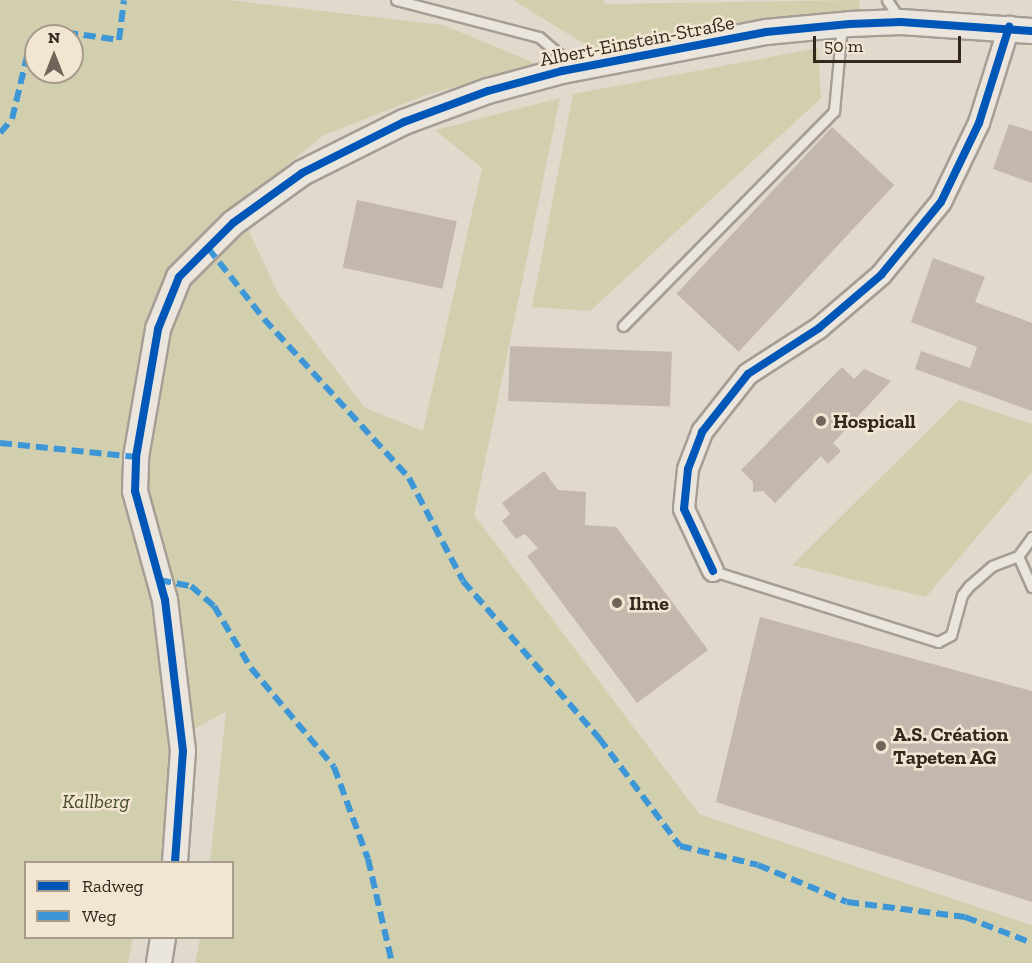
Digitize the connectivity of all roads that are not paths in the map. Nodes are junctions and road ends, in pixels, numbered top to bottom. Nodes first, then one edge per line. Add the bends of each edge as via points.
1 (396, 0) edge
2 (887, 0) edge
3 (901, 22) junction
4 (842, 25) junction
5 (1021, 29) edge
6 (576, 68) junction
7 (623, 326) dead end
8 (1032, 537) edge
9 (1018, 556) junction
10 (713, 571) joint
11 (1032, 587) edge
12 (175, 861) edge
13 (164, 939) edge
14 (159, 963) edge

1 - 6 lane via 539,38
2 - 3 lane
3 - 4 street, Albert-Einstein-Straße
3 - 5 street, Albert-Einstein-Straße
4 - 6 street, Albert-Einstein-Straße via 766,32
4 - 7 lane via 834,111
5 - 10 street via 941,202 881,274 819,328 748,374 702,432 688,470 684,509
6 - 12 street, Albert-Einstein-Straße via 488,91 404,122 302,173 232,223 179,277 158,329 144,398 135,491 165,600 183,751
8 - 9 lane
9 - 10 lane via 992,566 969,586 962,595 951,635 938,642
9 - 11 lane
13 - 14 street

